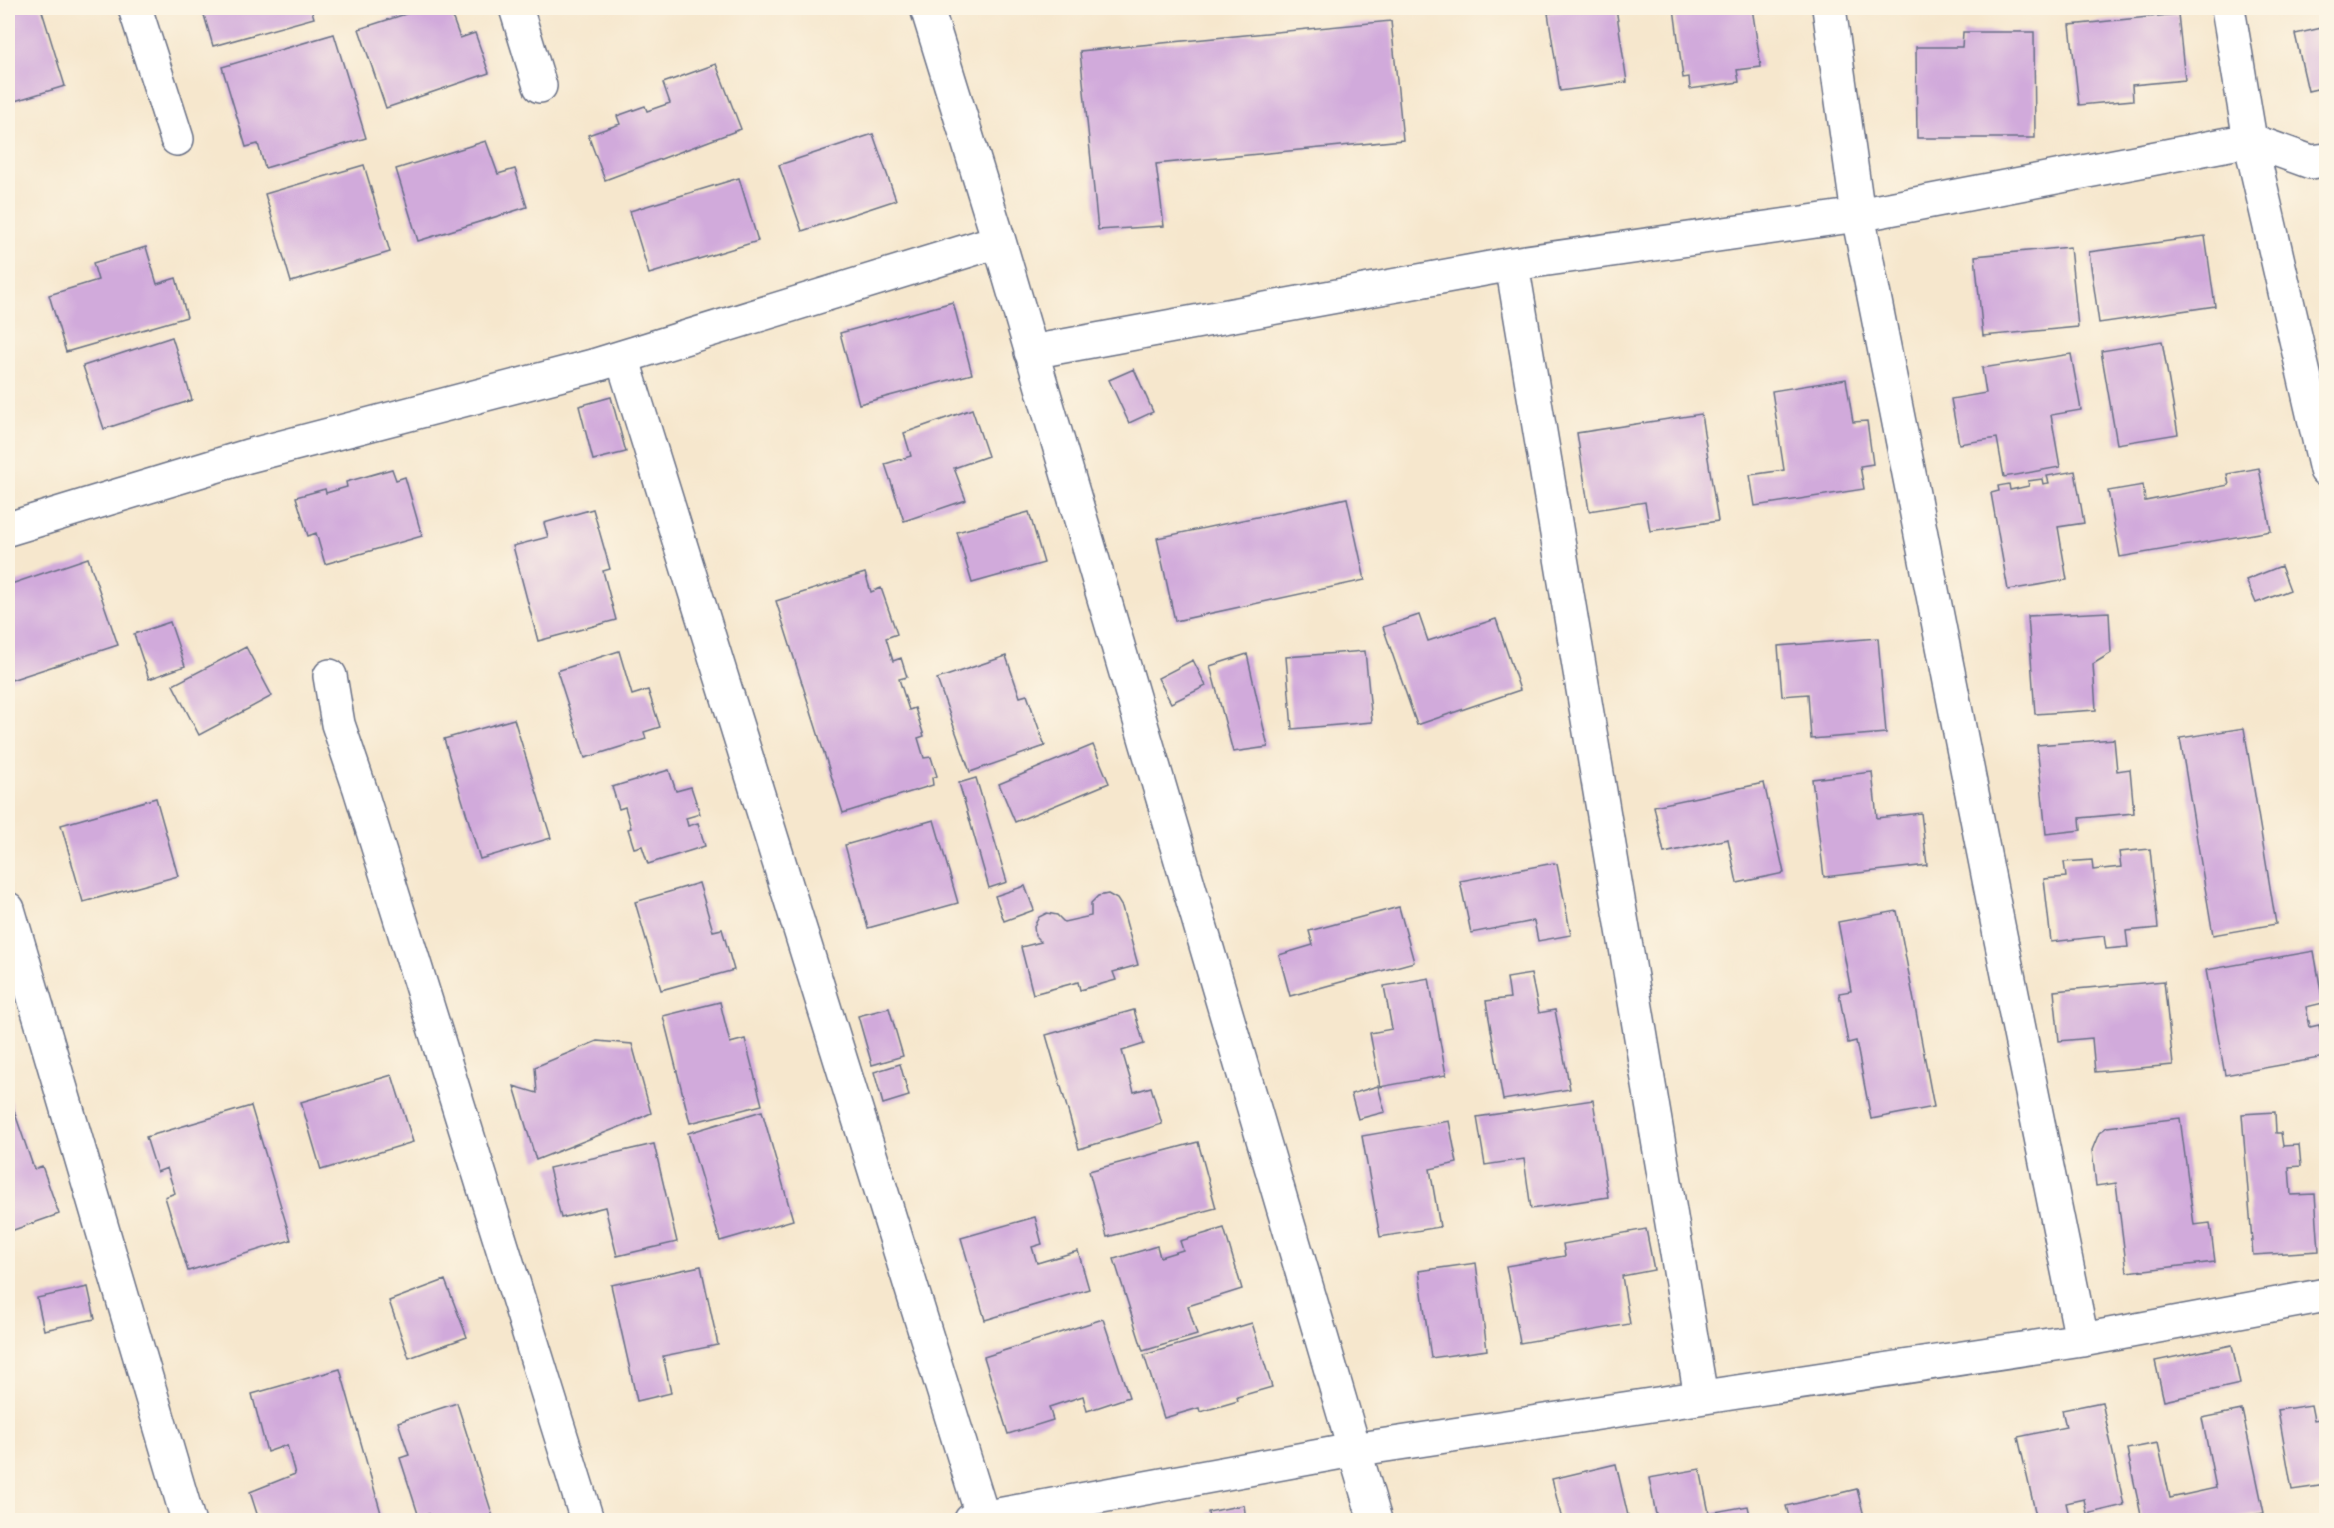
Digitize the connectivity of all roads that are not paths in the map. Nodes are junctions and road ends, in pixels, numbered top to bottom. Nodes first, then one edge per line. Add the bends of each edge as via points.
1 (135, 8) edge
2 (516, 8) edge
3 (927, 8) edge
4 (1829, 8) edge
5 (2228, 8) edge
6 (540, 86) dead end
7 (177, 139) dead end
8 (2250, 140) junction
9 (2326, 160) edge
10 (1858, 214) junction
11 (999, 241) junction
12 (1512, 264) junction
13 (1031, 352) junction
14 (622, 357) junction
15 (2326, 470) edge
16 (8, 529) edge
17 (330, 676) dead end
18 (8, 909) edge
19 (2326, 1295) edge
20 (2082, 1340) junction
21 (1701, 1397) junction
22 (1353, 1450) junction
23 (977, 1519) edge
24 (188, 1521) edge
25 (586, 1521) edge
26 (1375, 1521) edge

1 - 7 street
2 - 6 street
3 - 11 street
4 - 10 street
5 - 8 street
8 - 9 street via 2310,162
8 - 10 street
8 - 15 street
10 - 12 street
10 - 20 street
11 - 13 street
11 - 14 street
12 - 13 street
12 - 21 street
13 - 22 street
14 - 16 street via 248,456
14 - 23 street
17 - 25 street via 338,724
18 - 24 street
19 - 20 street
20 - 21 street
21 - 22 street
22 - 23 street
22 - 26 street

